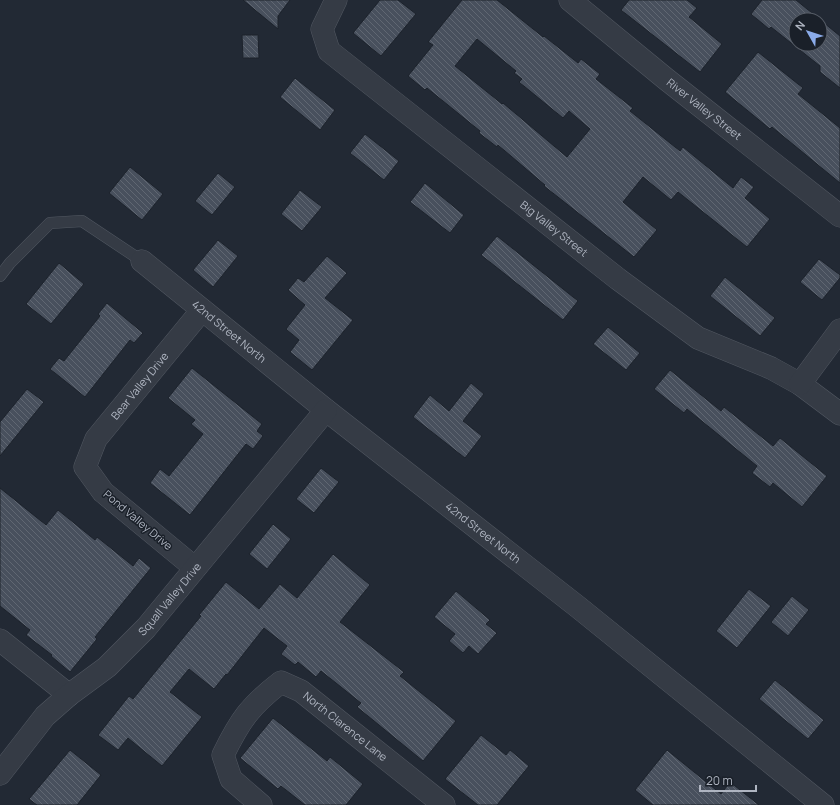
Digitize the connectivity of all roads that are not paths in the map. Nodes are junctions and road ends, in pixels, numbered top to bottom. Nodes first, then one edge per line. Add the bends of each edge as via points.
1 (336, 0) edge
2 (570, 0) edge
3 (840, 216) edge
4 (142, 261) joint
5 (0, 276) edge
6 (202, 310) junction
7 (840, 330) edge
8 (800, 384) junction
9 (326, 410) junction
10 (840, 414) edge
11 (85, 467) joint
12 (195, 568) junction
13 (0, 640) edge
14 (68, 695) junction
15 (0, 774) edge
16 (261, 805) edge
17 (444, 805) edge
18 (823, 805) edge

1 - 8 street, Big Valley Street via 322,29 329,50 618,279 698,338 771,368
2 - 3 street, River Valley Street
4 - 5 lane via 82,221 50,223
4 - 6 street, 42nd Street North
6 - 9 street, 42nd Street North
6 - 11 street, Bear Valley Drive via 96,439
7 - 8 street
8 - 10 street, Big Valley Street
9 - 12 street, Squall Valley Drive
9 - 18 street, 42nd Street North via 578,607
11 - 12 street, Pond Valley Drive via 103,492
12 - 14 street, Squall Valley Drive via 146,628 107,667
13 - 14 street
14 - 15 street, Squall Valley Drive via 45,716
16 - 17 street, North Clarence Lane via 231,779 223,755 246,714 261,697 281,682 301,691

